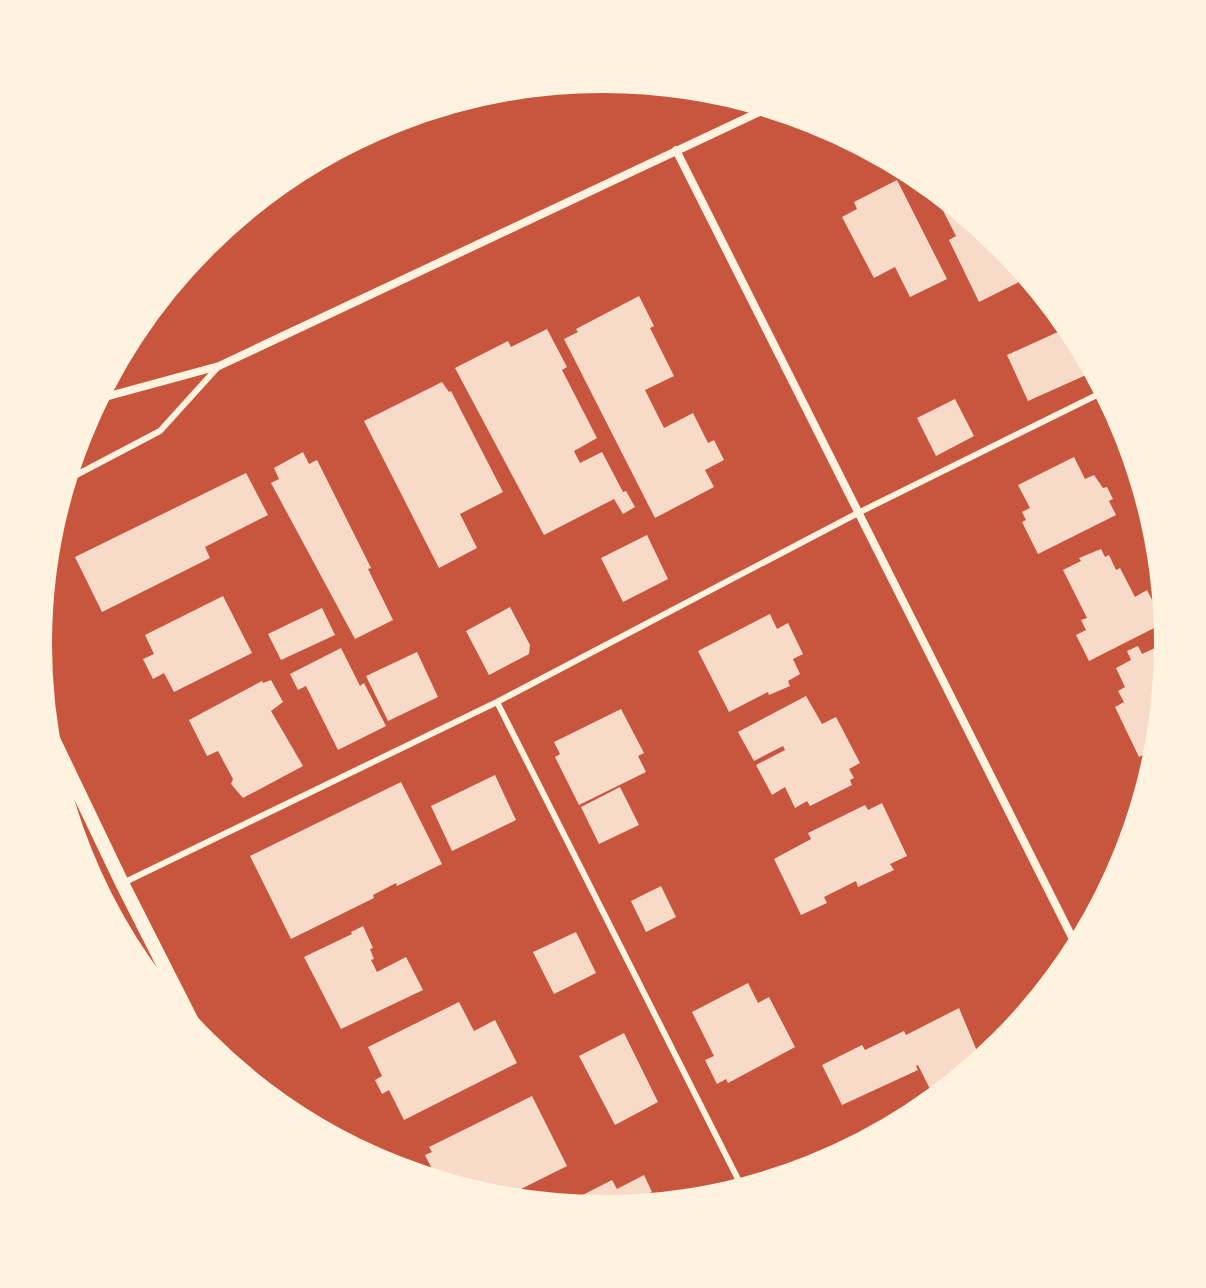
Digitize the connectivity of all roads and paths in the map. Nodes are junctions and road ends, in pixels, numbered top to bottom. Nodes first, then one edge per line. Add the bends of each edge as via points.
1 (757, 113) edge
2 (676, 150) junction
3 (219, 366) junction
4 (1097, 395) edge
5 (109, 396) edge
6 (76, 475) edge
7 (858, 513) junction
8 (497, 702) junction
9 (63, 759) edge
10 (122, 883) junction
11 (1072, 937) edge
12 (184, 1005) edge
13 (738, 1180) edge

1 - 2 street
2 - 3 street
2 - 7 street
3 - 5 street
3 - 6 lane via 160,431
4 - 7 lane
7 - 8 lane
7 - 11 street
8 - 10 lane
8 - 13 lane
9 - 10 street
10 - 12 street

